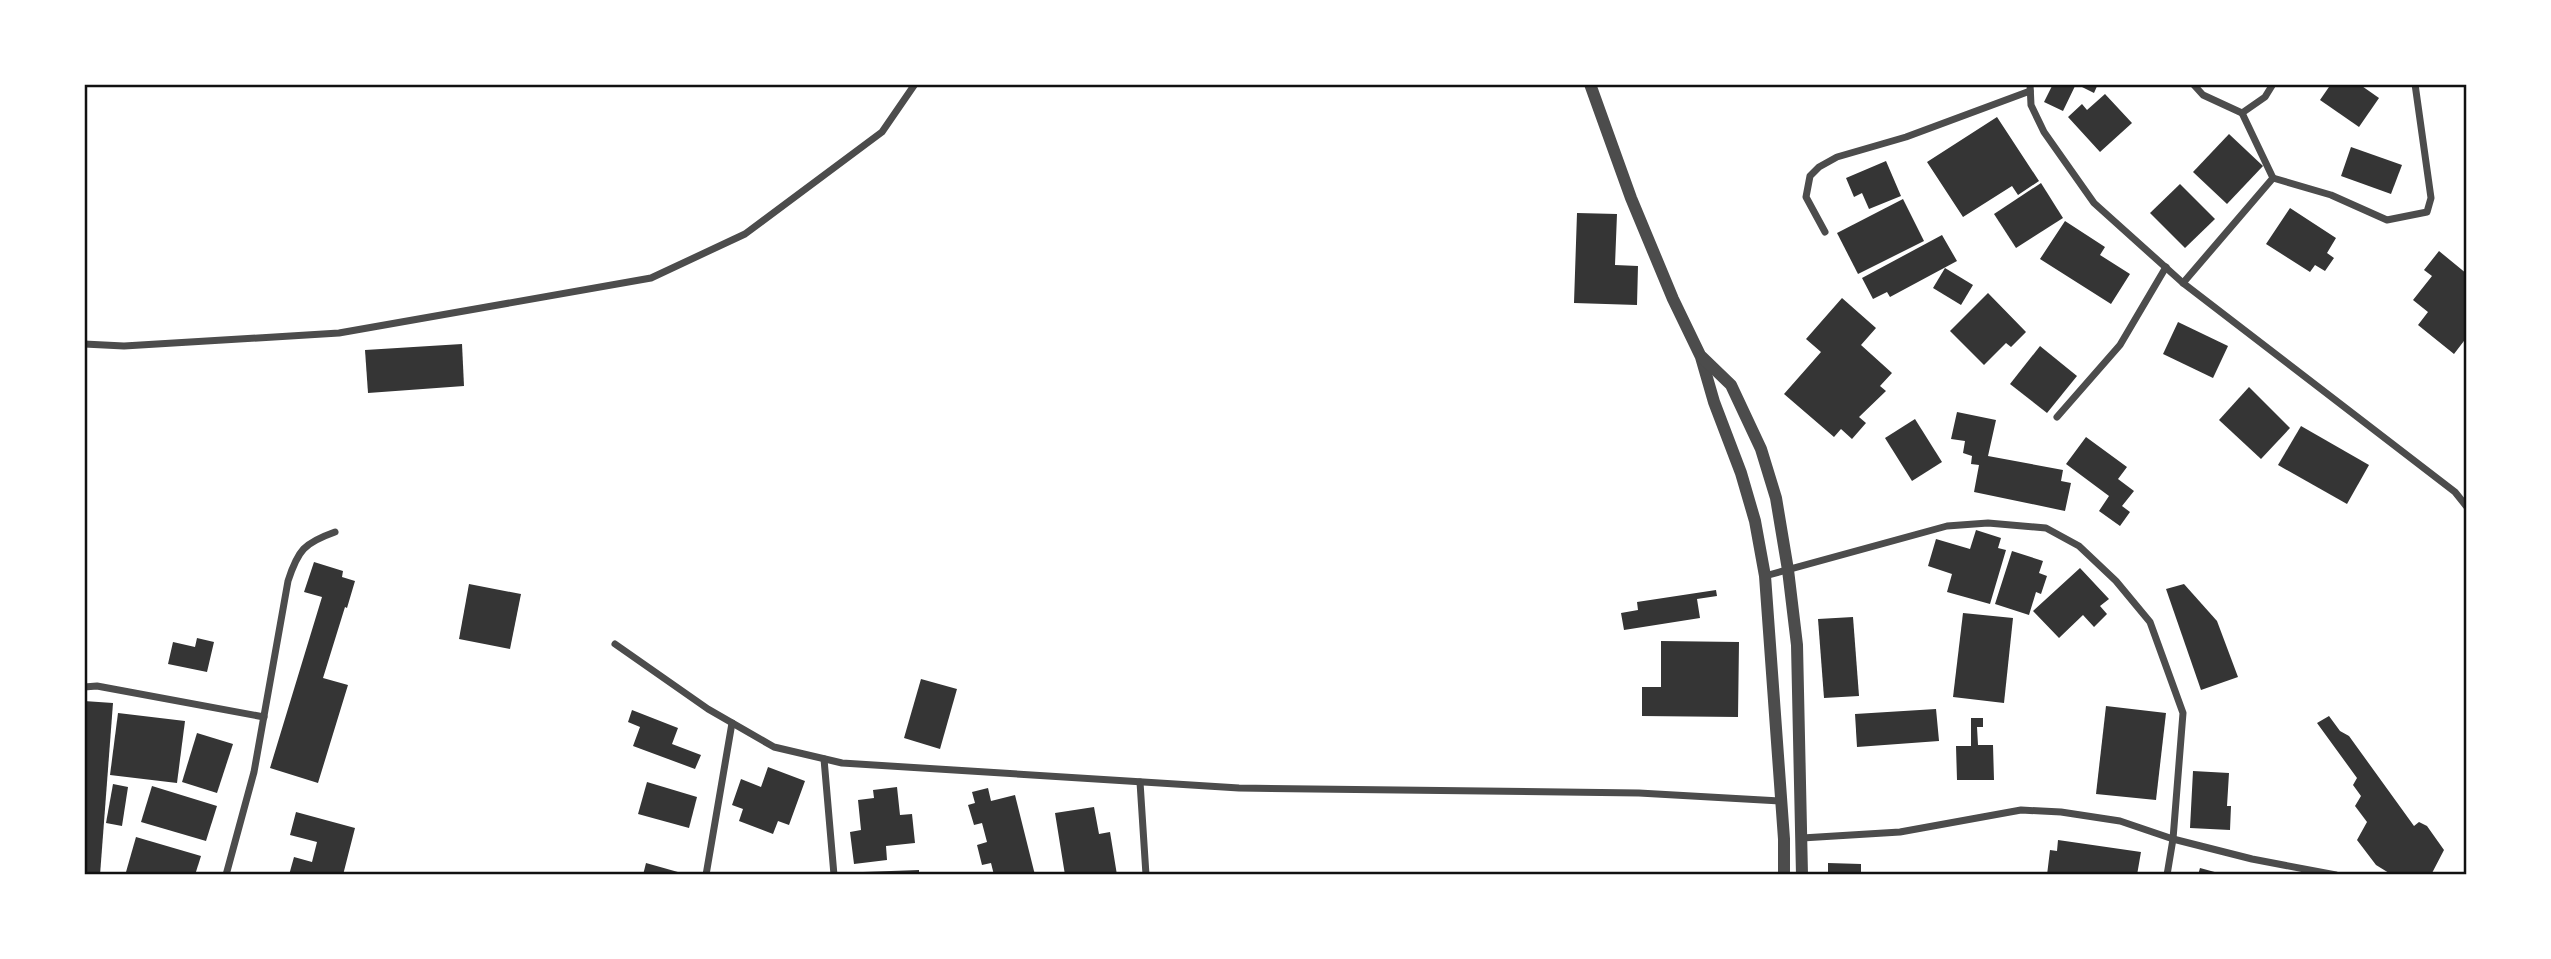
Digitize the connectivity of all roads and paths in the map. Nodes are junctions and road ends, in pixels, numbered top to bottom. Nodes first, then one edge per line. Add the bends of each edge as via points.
1 (915, 84) edge
2 (1590, 84) edge
3 (2193, 84) edge
4 (2273, 84) edge
5 (2414, 84) edge
6 (2030, 88) edge
7 (2242, 113) junction
8 (2273, 178) junction
9 (1825, 233) dead end
10 (2166, 267) junction
11 (2183, 283) junction
12 (84, 344) edge
13 (1702, 357) junction
14 (2057, 417) dead end
15 (2467, 507) edge
16 (335, 532) dead end
17 (1788, 570) junction
18 (1765, 576) junction
19 (615, 644) dead end
20 (84, 687) edge
21 (264, 717) junction
22 (732, 723) junction
23 (824, 759) junction
24 (1140, 782) junction
25 (1781, 801) junction
26 (1802, 838) junction
27 (2174, 839) junction
28 (226, 875) edge
29 (706, 875) edge
30 (834, 875) edge
31 (1146, 875) edge
32 (1784, 875) edge
33 (1802, 875) edge
34 (2167, 875) edge
35 (2336, 875) edge

1 - 12 street via 881,132 746,234 651,278 339,333 124,346
2 - 13 street via 1631,198
3 - 7 street via 2203,95
4 - 7 street via 2265,97
5 - 8 street via 2431,198 2427,212 2387,220 2331,195
6 - 9 street via 1819,167 1810,176 1806,197
6 - 10 street via 2031,105 2044,132 2094,204
7 - 8 street
8 - 11 street
10 - 11 street
10 - 14 street via 2120,345
11 - 15 street via 2455,492
13 - 17 street via 1731,385 1761,450 1776,498
13 - 18 street via 1755,521
16 - 21 street via 311,541 296,556
17 - 18 street
17 - 26 street via 1797,645
17 - 27 street via 1947,526 1988,523 2046,528 2079,546 2150,622 2183,713
18 - 25 street
19 - 22 street
20 - 21 street
21 - 28 street
22 - 23 street via 774,747
22 - 29 street
23 - 24 street
23 - 30 street
24 - 25 street via 1239,788 1639,793
24 - 31 street
25 - 32 street
26 - 27 street via 1900,832 2021,810 2120,821
26 - 33 street
27 - 34 street
27 - 35 street

